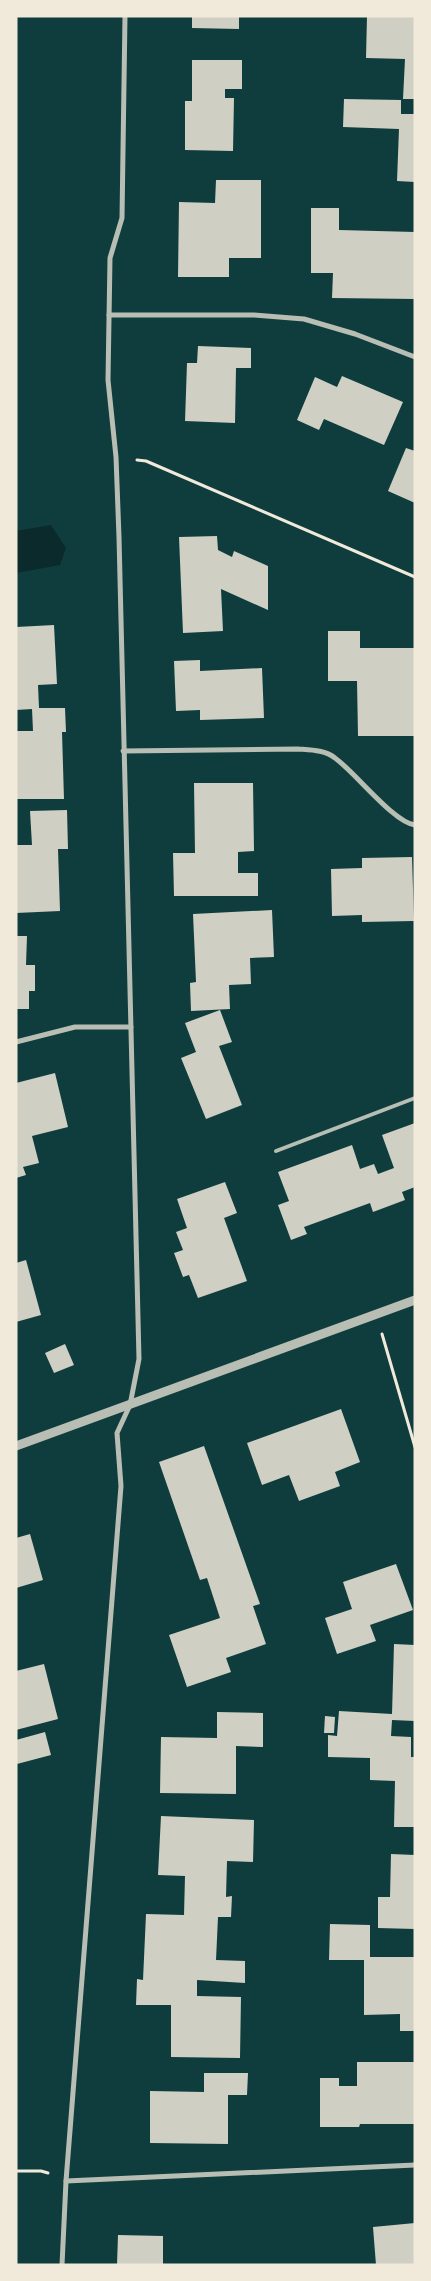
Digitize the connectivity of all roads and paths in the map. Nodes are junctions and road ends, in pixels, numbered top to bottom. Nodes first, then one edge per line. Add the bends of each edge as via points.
1 (126, 16) edge
2 (110, 315) junction
3 (415, 357) edge
4 (116, 456) junction
5 (415, 577) edge
6 (123, 751) junction
7 (415, 825) edge
8 (131, 1026) junction
9 (16, 1042) edge
10 (415, 1098) edge
11 (276, 1151) dead end
12 (415, 1300) edge
13 (375, 1314) junction
14 (130, 1406) junction
15 (16, 1446) edge
16 (415, 1447) edge
17 (415, 2165) edge
18 (16, 2171) edge
19 (66, 2181) junction
20 (62, 2265) edge

1 - 2 street via 122,218 110,258
2 - 3 street via 254,315 304,319 356,334
2 - 4 street via 108,380
4 - 5 path via 146,461
4 - 6 street
6 - 7 street via 318,751 334,757 387,807
6 - 8 street
8 - 9 street via 75,1027
8 - 14 street via 138,1358
10 - 11 lane
12 - 13 street
13 - 14 street
13 - 16 path via 391,1358
14 - 15 street
14 - 19 street via 117,1433 121,1486
17 - 19 street
18 - 19 path via 41,2171
19 - 20 street

